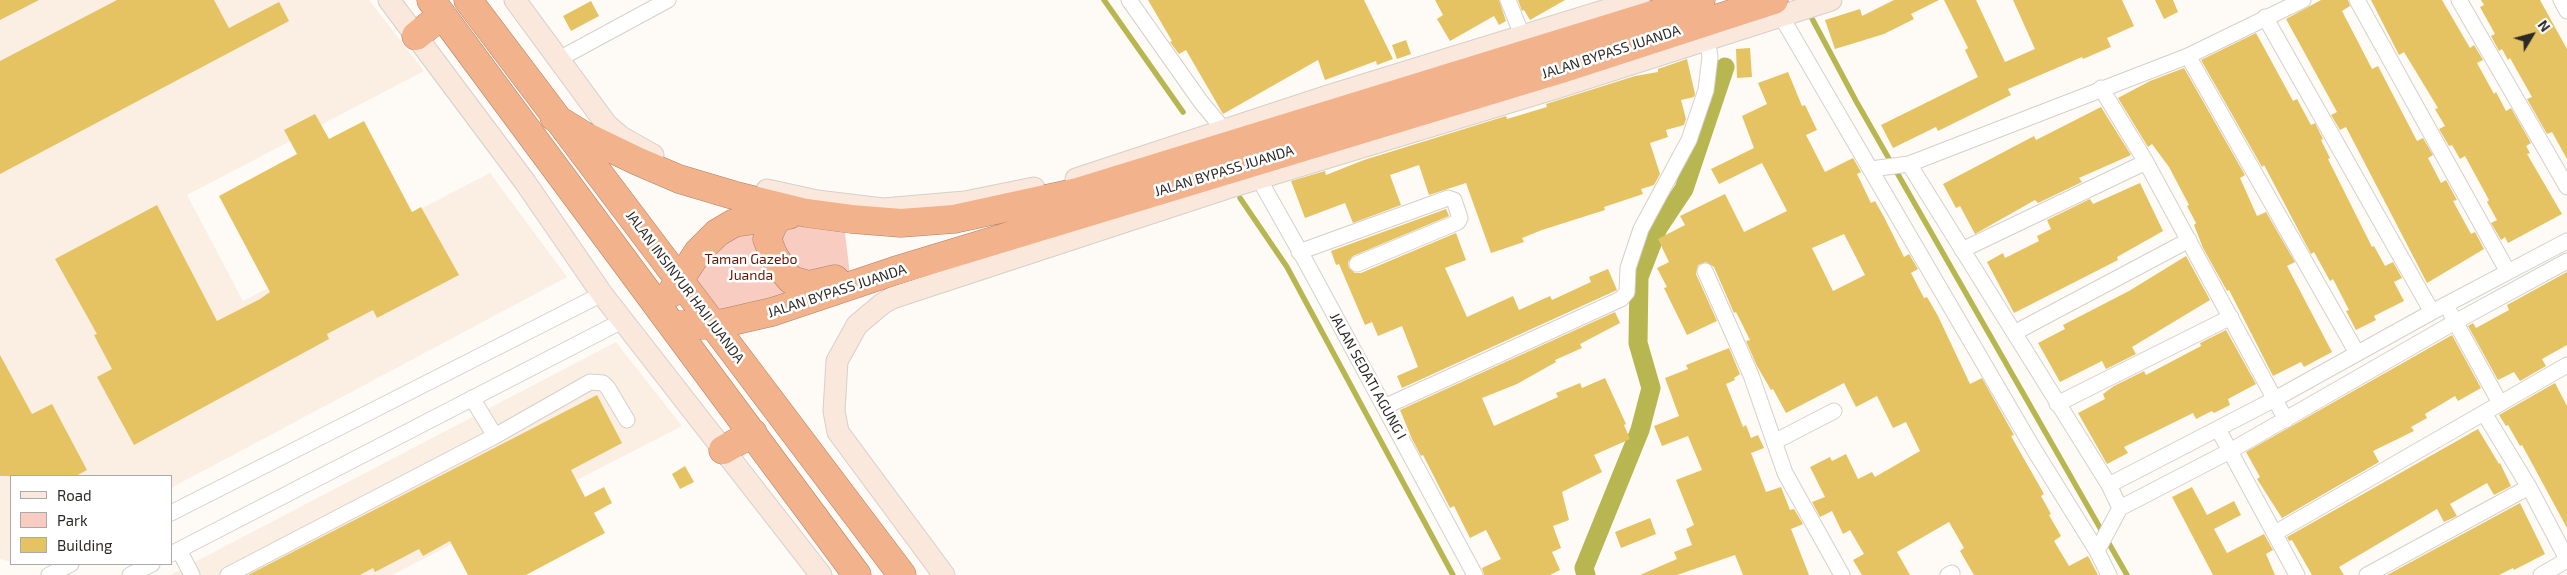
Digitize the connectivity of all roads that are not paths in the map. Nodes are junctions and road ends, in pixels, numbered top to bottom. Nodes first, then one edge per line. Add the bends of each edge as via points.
1 (389, 0) edge
2 (468, 0) edge
3 (516, 0) edge
4 (668, 0) edge
5 (1129, 0) edge
6 (1508, 0) edge
7 (1639, 0) edge
8 (1701, 0) edge
9 (2303, 0) edge
10 (2357, 0) edge
11 (2459, 0) edge
12 (2561, 0) edge
13 (1795, 5) edge
14 (437, 8) edge
15 (2567, 11) edge
16 (2265, 17) junction
17 (1522, 35) junction
18 (416, 36) junction
19 (1707, 39) junction
20 (2188, 56) junction
21 (1560, 57) junction
22 (559, 59) junction
23 (2101, 88) junction
24 (1331, 105) junction
25 (554, 117) junction
26 (1230, 157) junction
27 (2146, 162) junction
28 (1904, 164) junction
29 (1877, 168) junction
30 (2566, 182) edge
31 (794, 214) junction
32 (2189, 240) junction
33 (2567, 241) edge
34 (1962, 250) junction
35 (1299, 252) junction
36 (2567, 262) edge
37 (1357, 264) dead end
38 (894, 271) junction
39 (1705, 271) dead end
40 (2508, 272) junction
41 (679, 278) junction
42 (602, 294) junction
43 (2447, 304) junction
44 (2432, 312) junction
45 (667, 318) junction
46 (2231, 318) junction
47 (622, 321) junction
48 (2455, 322) junction
49 (715, 325) junction
50 (2014, 333) junction
51 (2357, 353) junction
52 (2566, 369) edge
53 (472, 398) junction
54 (2275, 399) junction
55 (2500, 403) junction
56 (2057, 404) junction
57 (1384, 407) junction
58 (1834, 411) dead end
59 (2484, 413) junction
60 (627, 420) dead end
61 (2286, 420) junction
62 (2218, 429) junction
63 (753, 433) junction
64 (495, 436) junction
65 (1776, 441) junction
66 (723, 450) junction
67 (2230, 451) junction
68 (2108, 485) junction
69 (2529, 486) junction
70 (172, 512) edge
71 (2118, 514) junction
72 (2276, 533) junction
73 (2101, 546) junction
74 (175, 552) edge
75 (2567, 560) edge
76 (69, 565) edge
77 (150, 565) edge
78 (49, 575) edge
79 (130, 575) edge
80 (192, 575) edge
81 (228, 575) edge
82 (821, 575) edge
83 (858, 575) edge
84 (902, 575) edge
85 (944, 575) edge
86 (1475, 575) edge
87 (1842, 575) edge
88 (2109, 575) edge
89 (2297, 575) edge
90 (2367, 575) edge
91 (2541, 575) edge

1 - 18 street
2 - 25 highway, JALAN INSINYUR HAJI JUANDA
3 - 22 street
4 - 22 street
5 - 26 street, JALAN SEDATI AGUNG I
6 - 17 street
7 - 17 street
8 - 21 highway, JALAN BYPASS JUANDA
9 - 16 street
10 - 40 street
11 - 30 street
12 - 15 street
13 - 19 street
13 - 21 highway, JALAN BYPASS JUANDA
13 - 29 street
14 - 18 highway
14 - 45 highway
16 - 20 street
16 - 44 street
17 - 24 street
18 - 42 street via 525,182
19 - 26 street via 1556,88
19 - 57 street via 1710,57 1706,90 1689,140 1641,230 1628,268 1627,292 1621,300
20 - 23 street
20 - 51 street
21 - 24 highway, JALAN BYPASS JUANDA
21 - 26 highway, JALAN BYPASS JUANDA
22 - 26 street via 599,115 621,137 642,151 708,177 817,201 884,209 965,202 1067,182
23 - 27 street
23 - 28 street
24 - 26 highway, JALAN BYPASS JUANDA
25 - 31 highway, JALAN BYPASS JUANDA via 583,135 679,179
25 - 41 highway, JALAN INSINYUR HAJI JUANDA
26 - 31 highway, JALAN BYPASS JUANDA via 954,220 901,223
26 - 35 street, JALAN SEDATI AGUNG I
26 - 38 highway, JALAN BYPASS JUANDA
26 - 85 street via 892,298 857,325 838,361 834,411 838,432
27 - 32 street
27 - 34 street
28 - 29 street
28 - 34 street
29 - 73 street via 2033,448
31 - 38 highway via 774,223 768,239 779,265 791,280 809,285 864,273
31 - 41 highway, JALAN BYPASS JUANDA via 734,223 717,233 698,252
32 - 46 street
32 - 50 street
33 - 40 street
34 - 50 street
35 - 37 street via 1448,198 1454,200 1460,218 1458,222
35 - 57 street, JALAN SEDATI AGUNG I
36 - 48 street
38 - 49 highway, JALAN BYPASS JUANDA via 772,312
39 - 65 street
40 - 43 street
41 - 45 highway, JALAN BYPASS JUANDA
41 - 49 highway, JALAN INSINYUR HAJI JUANDA
42 - 47 street
42 - 70 street
43 - 44 street
43 - 48 street
44 - 51 street
45 - 49 highway, JALAN BYPASS JUANDA
45 - 63 highway
46 - 54 street
46 - 56 street
47 - 53 street
47 - 66 street
48 - 55 street
48 - 61 street
49 - 84 highway, JALAN INSINYUR HAJI JUANDA
50 - 56 street
51 - 54 street
52 - 55 street
53 - 64 street
53 - 74 street
54 - 61 street
54 - 62 street
55 - 59 street
56 - 68 street
57 - 86 street, JALAN SEDATI AGUNG I
58 - 65 street
59 - 69 street
59 - 72 street
60 - 64 street via 608,388 602,383 590,382
61 - 67 street
62 - 67 street
62 - 68 street
63 - 66 highway
63 - 83 highway
64 - 81 street
65 - 87 street via 1792,486
66 - 82 street
67 - 71 street
67 - 72 street
68 - 71 street
69 - 75 street
69 - 90 street
71 - 73 street
72 - 89 street
73 - 88 street
74 - 80 street
75 - 91 street
76 - 78 street
77 - 79 street

